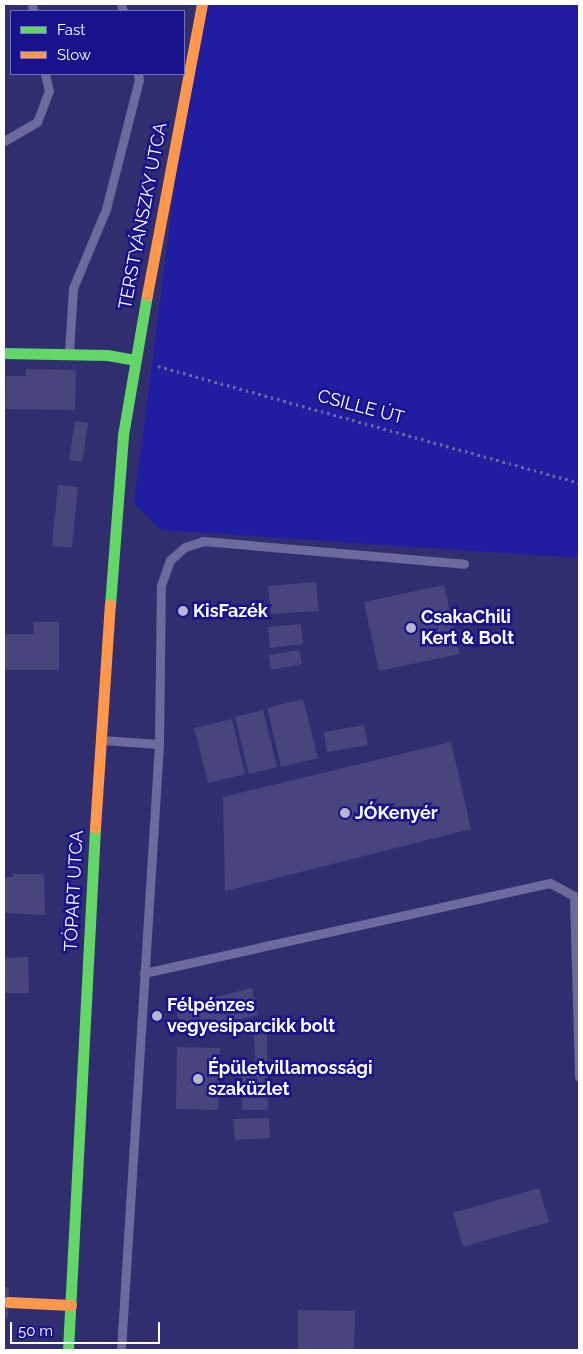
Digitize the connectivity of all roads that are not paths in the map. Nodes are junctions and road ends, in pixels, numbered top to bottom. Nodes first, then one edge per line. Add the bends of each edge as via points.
1 (202, 4) edge
2 (45, 75) edge
3 (138, 75) edge
4 (4, 141) edge
5 (4, 352) edge
6 (68, 354) junction
7 (134, 360) junction
8 (123, 435) joint
9 (464, 564) dead end
10 (99, 740) junction
11 (159, 744) junction
12 (144, 973) junction
13 (579, 1077) edge
14 (8, 1302) dead end
15 (71, 1305) junction
16 (68, 1350) edge
17 (121, 1350) edge

1 - 7 main road, TERSTYÁNSZKY UTCA
2 - 4 lane via 49,91 37,122
3 - 6 lane via 106,209 73,288
5 - 6 main road
6 - 7 main road
7 - 8 main road, TERSTYÁNSZKY UTCA
8 - 10 main road, TÓPART UTCA
9 - 11 lane via 203,541 184,547 170,560 161,585
10 - 11 lane
10 - 15 main road, TÓPART UTCA
11 - 12 lane
12 - 13 lane via 550,883 574,896
12 - 17 lane
14 - 15 main road
15 - 16 main road, TÓPART UTCA

